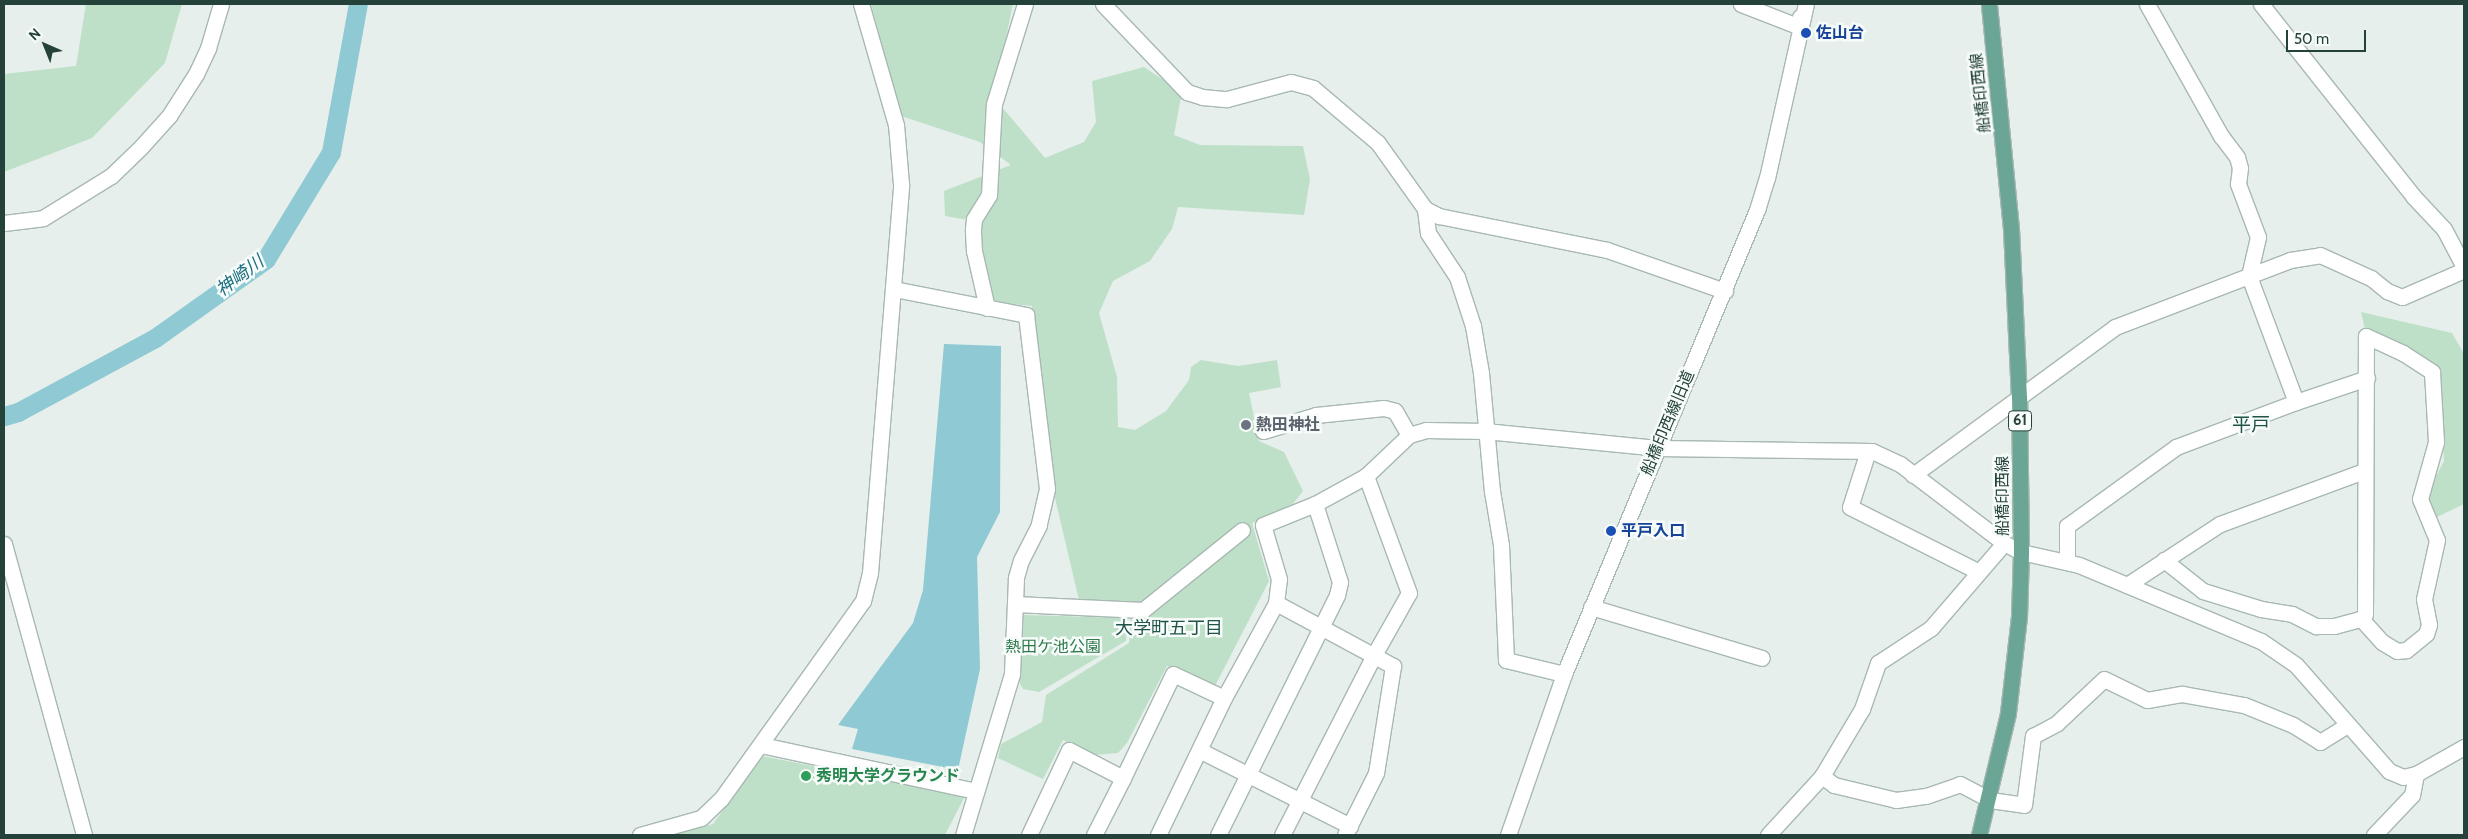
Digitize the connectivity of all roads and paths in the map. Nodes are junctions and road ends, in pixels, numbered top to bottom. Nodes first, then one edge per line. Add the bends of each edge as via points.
1 (221, 4) edge
2 (861, 4) edge
3 (1025, 4) edge
4 (1103, 4) edge
5 (1741, 4) edge
6 (1800, 4) edge
7 (1806, 4) edge
8 (1989, 4) edge
9 (2147, 4) edge
10 (2261, 4) edge
11 (1800, 27) junction
12 (1425, 209) junction
13 (4, 223) edge
14 (2464, 269) edge
15 (2249, 276) junction
16 (894, 287) junction
17 (1725, 291) junction
18 (987, 308) junction
19 (2367, 378) junction
20 (2019, 398) junction
21 (2296, 402) junction
22 (1264, 431) dead end
23 (1485, 431) junction
24 (1410, 435) junction
25 (1657, 448) junction
26 (1868, 451) junction
27 (2364, 471) junction
28 (1913, 475) junction
29 (1366, 476) junction
30 (1315, 504) junction
31 (1242, 530) dead end
32 (2004, 543) junction
33 (4, 544) edge
34 (2021, 552) junction
35 (2164, 560) junction
36 (2067, 561) junction
37 (1979, 572) junction
38 (2127, 585) junction
39 (1276, 603) junction
40 (1015, 604) junction
41 (1591, 607) junction
42 (2361, 619) junction
43 (1323, 628) junction
44 (1374, 655) junction
45 (1762, 658) dead end
46 (1564, 674) junction
47 (1224, 698) junction
48 (2346, 725) junction
49 (761, 744) junction
50 (1201, 750) junction
51 (2463, 750) edge
52 (2416, 774) junction
53 (1248, 775) junction
54 (1822, 776) junction
55 (1123, 778) junction
56 (976, 791) junction
57 (1298, 800) junction
58 (1990, 800) junction
59 (1348, 831) edge
60 (84, 835) edge
61 (640, 835) edge
62 (963, 835) edge
63 (1029, 835) edge
64 (1094, 835) edge
65 (1158, 835) edge
66 (1218, 835) edge
67 (1282, 835) edge
68 (1508, 835) edge
69 (1768, 835) edge
70 (1979, 835) edge
71 (2374, 835) edge

1 - 13 street via 208,48 196,74 169,116 141,147 111,176 43,218
2 - 16 street via 896,125 900,153
3 - 18 street via 994,104 989,195 974,219 974,251
4 - 12 street via 1187,92 1227,99 1291,82 1313,88 1378,143
5 - 11 street
6 - 11 street
7 - 11 street, 船橋印西線旧道
8 - 20 main road, 船橋印西線 / 61 via 2011,229
9 - 15 street via 2221,136 2237,157 2240,168 2238,184 2258,236
10 - 14 street via 2413,196 2444,229
11 - 17 street, 船橋印西線旧道 via 1767,178
12 - 17 street via 1439,216 1607,250
12 - 23 street via 1428,233 1457,276 1473,326 1481,373
14 - 15 street via 2402,297 2371,278 2320,255 2306,256
15 - 20 street via 2115,328
15 - 21 street
16 - 18 street
16 - 49 street via 870,573 863,601
17 - 25 street, 船橋印西線旧道
18 - 40 street via 1026,315 1047,489 1039,525 1021,560
19 - 21 street
19 - 27 street
19 - 42 street via 2366,336 2432,372 2436,442 2420,499 2431,523 2436,548 2424,599 2429,625 2426,634 2406,650 2397,651 2382,642
20 - 28 street
20 - 34 main road, 船橋印西線 / 61
21 - 36 street via 2176,447 2067,526
22 - 24 street via 1316,415 1384,408 1395,410
23 - 24 street via 1426,430
23 - 25 street
23 - 46 street via 1501,545 1506,660
24 - 29 street
25 - 26 street
25 - 41 street, 船橋印西線旧道
26 - 28 street via 1900,464
26 - 37 street via 1850,507
27 - 35 street via 2220,524
27 - 42 street via 2365,614
28 - 32 street
29 - 30 street
29 - 44 street via 1409,593
30 - 39 street via 1264,525 1280,579
30 - 43 street via 1340,582
31 - 40 street via 1143,610
32 - 34 street
32 - 37 street
33 - 60 street
34 - 36 street
34 - 58 main road, 船橋印西線 / 61 via 2012,684
35 - 38 street
35 - 42 street via 2202,591 2261,609 2292,614 2316,626
36 - 38 street
37 - 54 street via 1931,628 1878,663 1862,709
38 - 48 street via 2261,641 2296,665
39 - 43 street
39 - 47 street
40 - 56 street via 1012,674
41 - 45 street
41 - 46 street, 船橋印西線旧道
43 - 44 street
43 - 53 street
44 - 57 street
44 - 59 street via 1393,666 1376,773
46 - 68 street, 船橋印西線旧道
47 - 50 street
47 - 55 street via 1173,674
48 - 52 street via 2389,771 2403,777
48 - 58 street via 2320,742 2293,725 2244,705 2182,694 2147,700 2104,679 2057,723 2033,736 2024,805
49 - 56 street
49 - 61 street via 721,799 701,818
50 - 53 street
50 - 65 street
51 - 52 street
52 - 71 street via 2412,795
53 - 57 street
53 - 66 street
54 - 58 street via 1834,785 1896,800 1926,796 1960,784
54 - 69 street
55 - 63 street via 1069,750
55 - 64 street
56 - 62 street
57 - 59 street
57 - 67 street
58 - 70 main road, 船橋印西線 / 61

